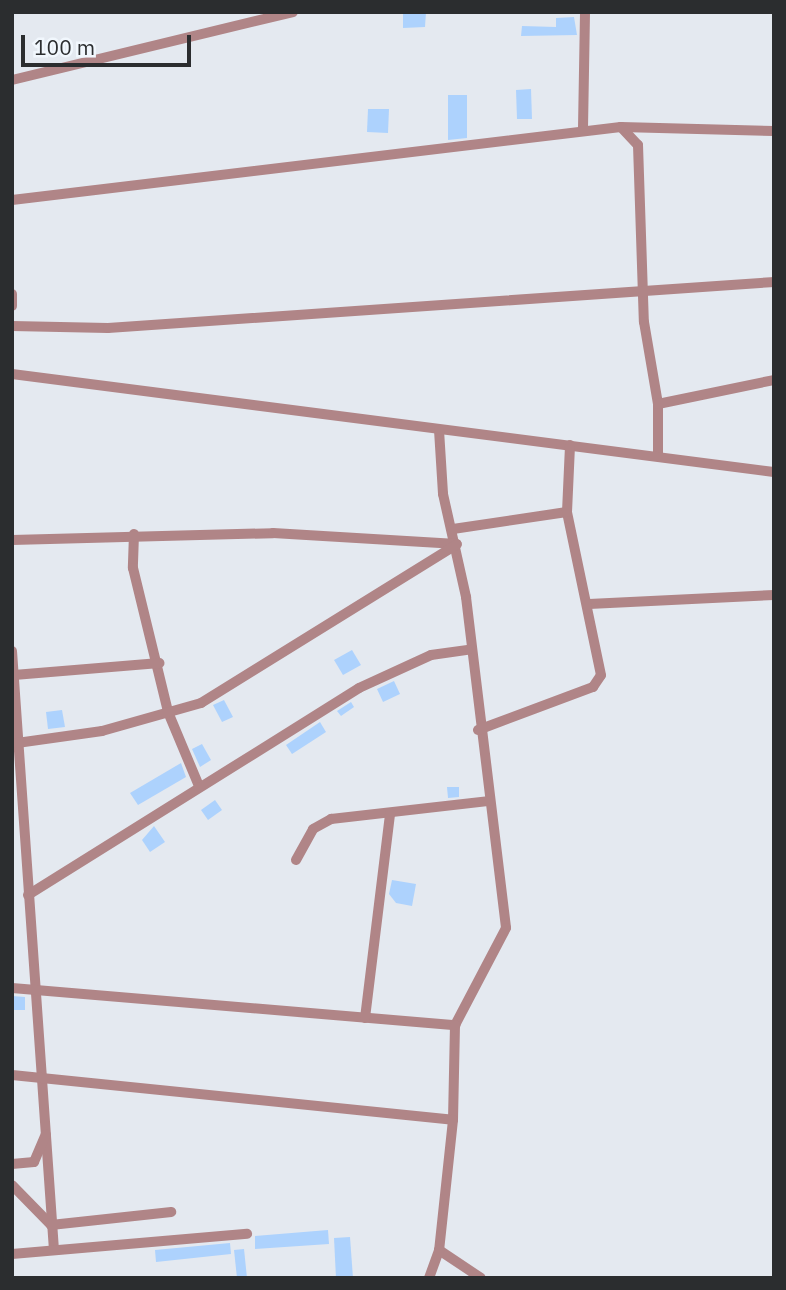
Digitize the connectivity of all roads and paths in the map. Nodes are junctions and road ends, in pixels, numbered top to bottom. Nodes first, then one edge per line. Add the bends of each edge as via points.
1 (293, 12) edge
2 (585, 12) edge
3 (12, 80) edge
4 (621, 127) junction
5 (583, 128) junction
6 (774, 131) edge
7 (12, 200) edge
8 (773, 281) edge
9 (645, 293) junction
10 (12, 294) edge
11 (12, 306) edge
12 (12, 326) edge
13 (12, 374) edge
14 (774, 380) edge
15 (658, 404) junction
16 (439, 430) junction
17 (570, 445) junction
18 (658, 453) junction
19 (774, 472) edge
20 (567, 512) junction
21 (453, 529) junction
22 (134, 534) junction
23 (12, 540) edge
24 (457, 544) junction
25 (774, 595) edge
26 (589, 604) junction
27 (468, 650) junction
28 (12, 651) edge
29 (160, 663) junction
30 (14, 675) edge
31 (168, 712) junction
32 (478, 730) junction
33 (17, 743) junction
34 (199, 786) junction
35 (490, 801) junction
36 (390, 814) junction
37 (296, 860) dead end
38 (28, 895) junction
39 (12, 988) edge
40 (33, 990) junction
41 (365, 1018) junction
42 (455, 1025) junction
43 (12, 1075) edge
44 (41, 1078) junction
45 (453, 1119) junction
46 (48, 1129) junction
47 (12, 1164) edge
48 (12, 1185) edge
49 (171, 1212) dead end
50 (51, 1225) junction
51 (247, 1234) dead end
52 (54, 1250) junction
53 (439, 1250) junction
54 (12, 1254) edge
55 (429, 1278) edge
56 (481, 1278) edge

1 - 3 street
2 - 5 street
4 - 5 street
4 - 6 street
4 - 9 street via 638,145
5 - 7 street
8 - 9 street
9 - 12 street via 108,328
9 - 15 street
10 - 11 street
13 - 16 street
14 - 15 street
15 - 18 street
16 - 17 street
16 - 21 street via 443,494
17 - 18 street
17 - 20 street
18 - 19 street
20 - 21 street
20 - 26 street
21 - 24 street
22 - 23 street
22 - 24 street via 362,535
22 - 29 street via 133,569
24 - 27 street
24 - 31 street via 201,703
25 - 26 street
26 - 32 street via 601,661 593,687
27 - 32 street
27 - 34 street via 430,655 359,688
28 - 30 street
29 - 30 street
29 - 31 street
30 - 33 street
31 - 33 street via 90,733
31 - 34 street
32 - 35 street
33 - 38 street
34 - 38 street via 83,866
35 - 36 street
35 - 42 street via 506,928
36 - 37 street via 320,822
36 - 41 street
38 - 40 street
39 - 40 street
40 - 41 street
40 - 44 street
41 - 42 street
42 - 45 street
43 - 44 street
44 - 45 street
44 - 46 street
45 - 53 street
46 - 47 street via 34,1162
46 - 50 street
48 - 50 street
49 - 50 street
50 - 52 street
51 - 52 street
52 - 54 street
53 - 55 street
53 - 56 street

